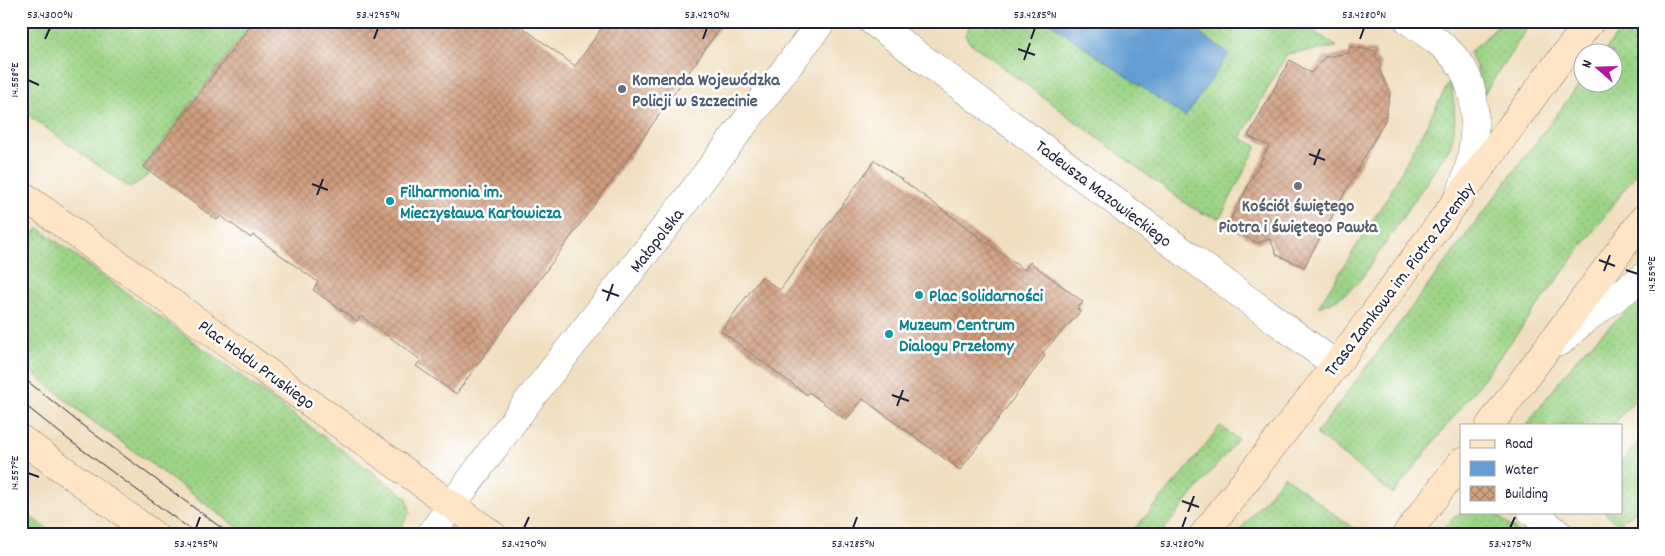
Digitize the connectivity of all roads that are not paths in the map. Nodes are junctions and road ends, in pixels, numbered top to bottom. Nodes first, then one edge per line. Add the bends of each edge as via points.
1 (822, 21) edge
2 (1409, 21) edge
3 (1592, 21) edge
4 (890, 26) edge
5 (21, 194) edge
6 (1456, 203) junction
7 (1644, 218) edge
8 (1644, 277) edge
9 (1534, 364) junction
10 (1336, 365) junction
11 (1491, 424) edge
12 (21, 439) edge
13 (1460, 463) edge
14 (452, 505) junction
15 (1534, 514) edge
16 (154, 535) edge
17 (430, 535) edge
18 (493, 535) edge
19 (1203, 535) edge
20 (1406, 535) edge
21 (1560, 535) edge

1 - 14 street, Małopolska
2 - 6 street via 1451,54 1462,68 1468,85 1474,124 1473,145
3 - 6 main road, Trasa Zamkowa im. Piotra Zaremby
4 - 10 street, Tadeusza Mazowieckiego
5 - 14 main road, Plac Hołdu Pruskiego
6 - 10 main road, Trasa Zamkowa im. Piotra Zaremby
7 - 9 main road
8 - 9 street via 1584,320
9 - 11 main road
10 - 19 main road, Trasa Zamkowa im. Piotra Zaremby
12 - 16 main road
13 - 20 main road
14 - 17 street
14 - 18 main road, Plac Hołdu Pruskiego
15 - 21 street

